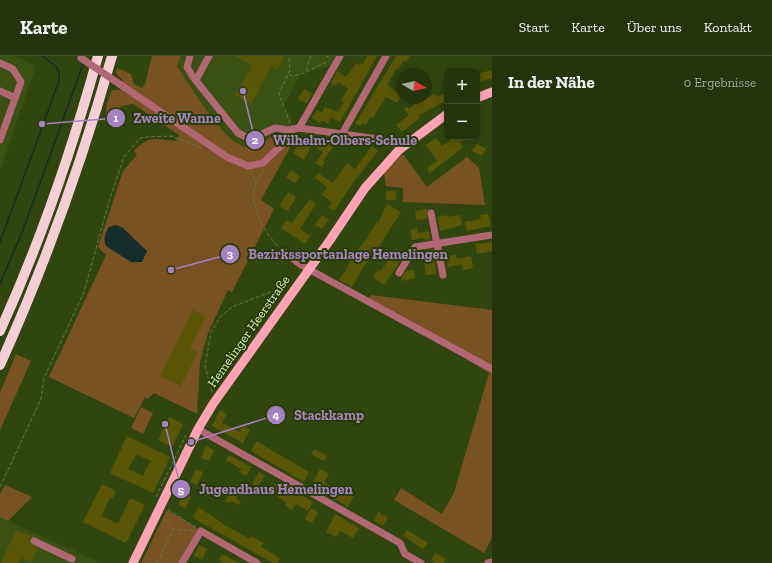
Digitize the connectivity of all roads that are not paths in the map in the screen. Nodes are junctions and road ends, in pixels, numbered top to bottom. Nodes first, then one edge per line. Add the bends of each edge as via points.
1 (98, 56) edge
2 (112, 56) edge
3 (190, 56) edge
4 (209, 56) edge
5 (340, 56) edge
6 (386, 56) edge
7 (80, 57) edge
8 (0, 63) edge
9 (196, 80) junction
10 (0, 91) edge
11 (492, 92) edge
12 (480, 97) edge
13 (15, 98) junction
14 (444, 116) edge
15 (296, 128) junction
16 (342, 134) junction
17 (0, 142) edge
18 (407, 143) junction
19 (431, 213) dead end
20 (492, 235) edge
21 (437, 243) junction
22 (283, 255) road end
23 (309, 269) junction
24 (399, 273) dead end
25 (443, 275) dead end
26 (0, 331) edge
27 (0, 365) edge
28 (492, 369) edge
29 (198, 429) junction
30 (34, 541) dead end
31 (72, 559) dead end
32 (133, 563) edge
33 (182, 563) edge
34 (257, 563) edge
35 (421, 563) edge

1 - 26 highway via 69,151 22,281
2 - 27 highway via 58,225
3 - 9 street via 187,67
4 - 9 street
5 - 15 street
6 - 16 street
7 - 15 street, bridge via 227,157 248,166 263,163
8 - 13 street via 13,69 21,82
9 - 15 street via 238,132 246,137 275,128
10 - 13 street
11 - 12 main road
13 - 17 street
14 - 18 main road, Hemelinger Heerstraße
15 - 16 street
16 - 18 street
18 - 23 main road, Hemelinger Heerstraße via 365,188
19 - 21 street
20 - 21 street
21 - 24 street via 416,247
21 - 25 street
22 - 23 street
23 - 28 street
23 - 29 main road, Hemelinger Heerstraße
29 - 32 main road, Hemelinger Heerstraße
29 - 35 street via 400,543 405,554
30 - 31 street
33 - 34 street via 201,531

